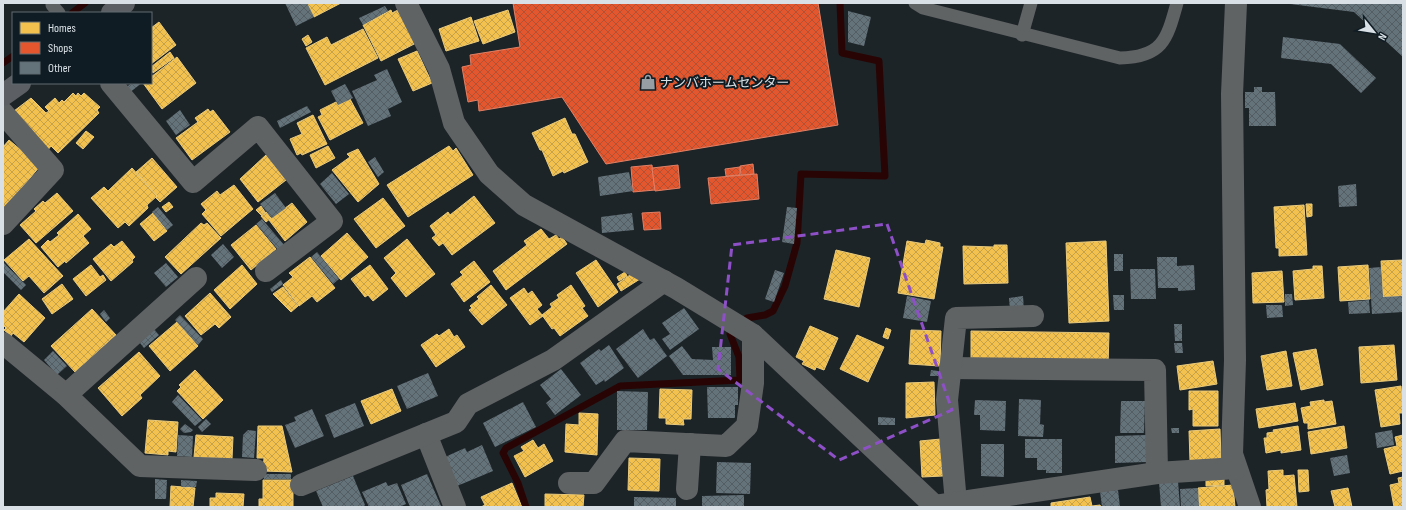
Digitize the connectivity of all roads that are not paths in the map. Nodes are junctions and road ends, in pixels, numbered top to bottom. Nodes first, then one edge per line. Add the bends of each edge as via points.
1 (54, 3) edge
2 (124, 3) edge
3 (406, 3) edge
4 (915, 3) edge
5 (1031, 3) edge
6 (1177, 3) edge
7 (1236, 3) edge
8 (58, 12) edge
9 (113, 12) edge
10 (1022, 35) junction
11 (19, 84) edge
12 (112, 84) edge
13 (3, 95) edge
14 (3, 114) edge
15 (3, 224) edge
16 (266, 271) dead end
17 (196, 278) dead end
18 (664, 281) junction
19 (1033, 316) dead end
20 (753, 335) junction
21 (3, 343) edge
22 (950, 368) junction
23 (66, 396) junction
24 (426, 434) junction
25 (690, 444) junction
26 (1232, 468) junction
27 (256, 470) dead end
28 (1158, 474) junction
29 (569, 483) dead end
30 (301, 485) dead end
31 (687, 489) dead end
32 (943, 505) edge
33 (455, 507) edge
34 (1250, 507) edge

1 - 8 lane via 52,5
2 - 9 highway
3 - 18 street via 439,69 454,123 489,174 524,206
4 - 10 lane via 923,8
5 - 10 lane
6 - 10 lane via 1168,36 1147,54 1134,58 1120,58
7 - 26 street via 1232,94 1235,360
11 - 13 highway
12 - 16 street via 193,182 258,127 332,221
14 - 15 street via 53,170
17 - 23 street
18 - 20 street
18 - 24 street via 553,360 468,404 456,422
19 - 22 street via 956,318
20 - 25 street via 753,383 746,426 726,446
20 - 32 street
21 - 23 street
22 - 28 street via 1155,370
22 - 32 street via 946,400
23 - 27 street via 140,466
24 - 30 street
24 - 33 street
25 - 29 street via 625,441 594,483
25 - 31 street
26 - 28 street
26 - 34 street via 1248,497
28 - 32 street

